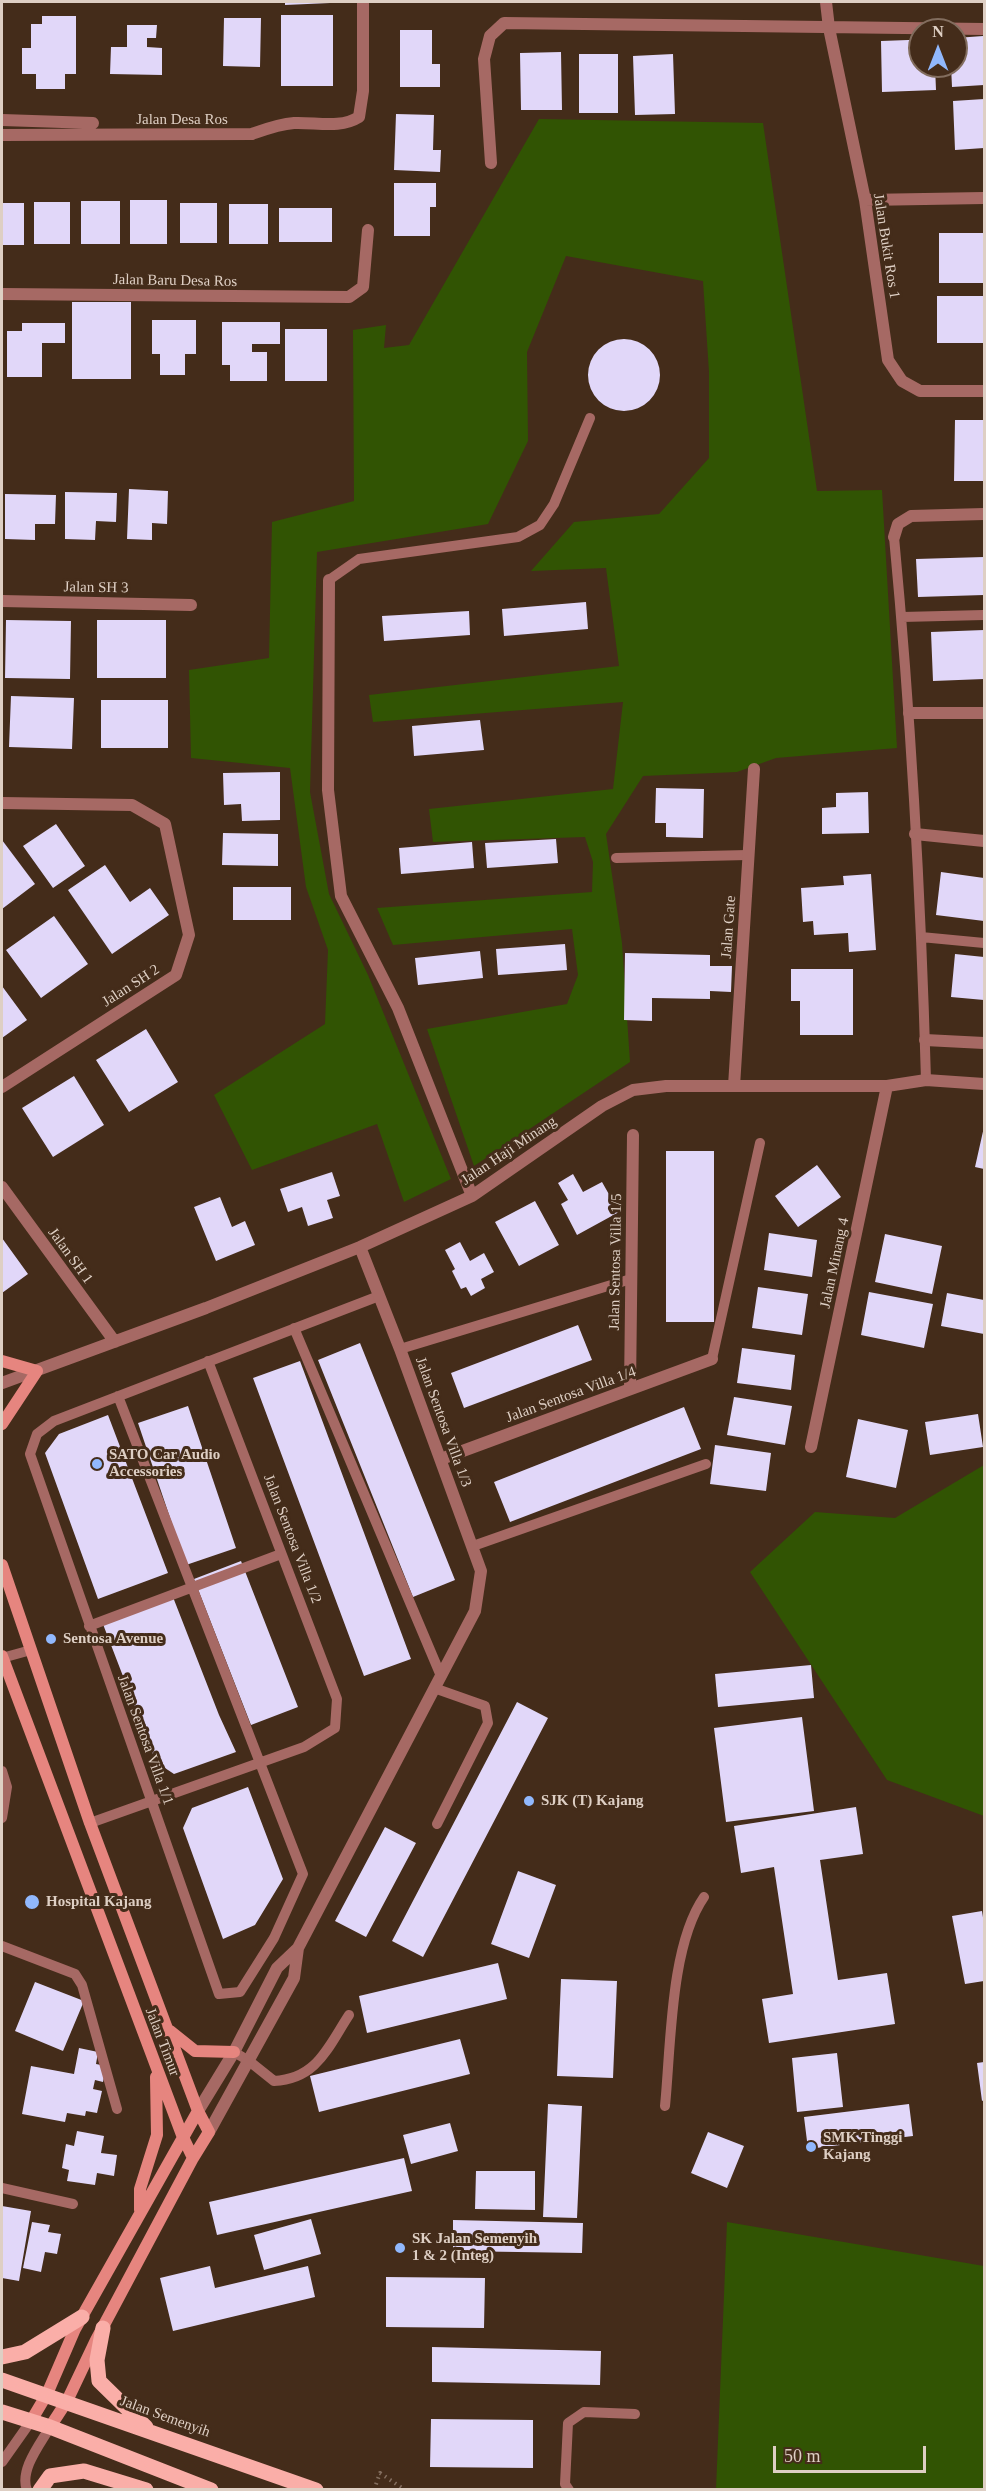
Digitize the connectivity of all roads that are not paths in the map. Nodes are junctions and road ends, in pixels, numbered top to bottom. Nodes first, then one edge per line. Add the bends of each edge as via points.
1 (363, 2) edge
2 (826, 2) edge
3 (829, 28) junction
4 (984, 29) edge
5 (2, 120) edge
6 (93, 123) dead end
7 (2, 135) edge
8 (491, 163) dead end
9 (984, 198) edge
10 (865, 200) junction
11 (369, 230) dead end
12 (2, 294) edge
13 (984, 391) edge
14 (590, 418) dead end
15 (984, 514) edge
16 (894, 537) joint
17 (329, 580) joint
18 (2, 601) edge
19 (191, 605) dead end
20 (984, 615) edge
21 (902, 617) junction
22 (909, 713) junction
23 (984, 713) edge
24 (754, 769) dead end
25 (2, 803) edge
26 (915, 834) junction
27 (984, 841) edge
28 (748, 855) junction
29 (616, 858) dead end
30 (921, 938) junction
31 (984, 943) edge
32 (925, 1040) junction
33 (984, 1043) edge
34 (926, 1080) junction
35 (984, 1084) edge
36 (734, 1086) junction
37 (887, 1086) junction
38 (2, 1087) edge
39 (633, 1135) dead end
40 (760, 1143) dead end
41 (2, 1187) edge
42 (472, 1196) junction
43 (360, 1247) junction
44 (631, 1279) junction
45 (379, 1296) junction
46 (294, 1328) junction
47 (115, 1341) junction
48 (400, 1349) junction
49 (712, 1359) joint
50 (2, 1361) edge
51 (208, 1361) junction
52 (37, 1371) junction
53 (2, 1383) edge
54 (630, 1389) junction
55 (118, 1396) junction
56 (2, 1424) edge
57 (811, 1447) dead end
58 (441, 1459) junction
59 (706, 1464) dead end
60 (473, 1546) junction
61 (281, 1554) junction
62 (2, 1565) edge
63 (193, 1587) junction
64 (89, 1626) junction
65 (32, 1650) junction
66 (2, 1658) edge
67 (441, 1676) junction
68 (434, 1688) junction
69 (259, 1763) junction
70 (2, 1771) edge
71 (151, 1801) junction
72 (2, 1818) edge
73 (90, 1822) junction
74 (437, 1824) dead end
75 (704, 1897) dead end
76 (2, 1946) edge
77 (298, 1948) junction
78 (2, 1953) edge
79 (350, 2015) dead end
80 (167, 2028) junction
81 (234, 2052) junction
82 (249, 2061) junction
83 (156, 2067) junction
84 (665, 2106) dead end
85 (117, 2109) dead end
86 (198, 2110) junction
87 (209, 2132) junction
88 (182, 2136) junction
89 (193, 2158) junction
90 (2, 2188) edge
91 (73, 2204) dead end
92 (140, 2211) junction
93 (82, 2317) junction
94 (103, 2328) junction
95 (2, 2357) edge
96 (2, 2380) edge
97 (47, 2394) junction
98 (68, 2401) junction
99 (2, 2412) edge
100 (635, 2414) dead end
101 (31, 2421) junction
102 (51, 2427) junction
103 (151, 2432) junction
104 (2, 2462) edge
105 (27, 2490) edge
106 (40, 2490) edge
107 (146, 2490) edge
108 (211, 2490) edge
109 (316, 2490) edge
110 (569, 2490) edge

1 - 7 street, Jalan Desa Ros via 363,91 359,117 348,124 293,123 252,134
2 - 3 street, Jalan Bukit Ros 1
3 - 4 street
3 - 8 street via 504,23 490,36 484,59
3 - 10 street, Jalan Bukit Ros 1
5 - 6 street
9 - 10 street
10 - 13 street, Jalan Bukit Ros 1 via 888,360 902,381 920,391
11 - 12 street, Jalan Baru Desa Ros via 363,287 349,297
14 - 17 lane via 554,504 540,525 519,537 359,559
15 - 16 street via 911,516 898,524
16 - 21 lane
17 - 42 street via 328,790 341,896 398,1008
18 - 19 street, Jalan SH 3
20 - 21 lane
21 - 22 lane
22 - 23 street
22 - 26 lane
24 - 28 street, Jalan Gate
25 - 38 street, Jalan SH 2 via 132,805 165,824 189,935 176,975
26 - 27 street
26 - 30 lane
28 - 29 lane
28 - 36 street, Jalan Gate
30 - 31 lane
30 - 32 lane
32 - 33 street
32 - 34 lane
34 - 35 street, Jalan Haji Minang
34 - 37 street, Jalan Haji Minang
36 - 37 street, Jalan Haji Minang
36 - 42 street, Jalan Haji Minang via 633,1090 602,1106
37 - 57 street, Jalan Minang 4
39 - 44 street, Jalan Sentosa Villa 1/5
40 - 49 lane
41 - 47 street, Jalan SH 1
42 - 43 street, Jalan Haji Minang
43 - 45 street, Jalan Sentosa Villa 1/3
43 - 47 street, Jalan Haji Minang
44 - 48 lane
44 - 54 street, Jalan Sentosa Villa 1/5
45 - 46 lane
45 - 48 street, Jalan Sentosa Villa 1/3
46 - 51 lane
46 - 67 lane
47 - 52 street, Jalan Haji Minang
48 - 58 street, Jalan Sentosa Villa 1/3
49 - 54 street, Jalan Sentosa Villa 1/4
50 - 52 main road
51 - 55 lane
51 - 61 lane, Jalan Sentosa Villa 1/2
52 - 53 street, Jalan Haji Minang
52 - 56 main road
54 - 58 street, Jalan Sentosa Villa 1/4
55 - 63 lane
55 - 64 lane, Jalan Sentosa Villa 1/1 via 54,1420 37,1434 30,1454
58 - 60 street, Jalan Sentosa Villa 1/3
59 - 60 lane
60 - 67 street, Jalan Sentosa Villa 1/3 via 481,1571 475,1611
61 - 63 lane
61 - 69 lane, Jalan Sentosa Villa 1/2 via 337,1699 334,1728 304,1747
62 - 65 main road, Jalan Timur
63 - 64 lane
63 - 69 lane
64 - 71 lane, Jalan Sentosa Villa 1/1
65 - 66 lane
65 - 73 main road, Jalan Timur
66 - 83 main road, Jalan Timur
67 - 68 street, Jalan Sentosa Villa 1/3
68 - 74 lane via 485,1706 488,1723
68 - 77 street, Jalan Sentosa Villa 1/3
69 - 71 lane
69 - 71 lane, Jalan Sentosa Villa 1/1 via 303,1874 268,1947 240,1992 219,1994
70 - 72 lane via 7,1787
71 - 73 lane
73 - 80 main road, Jalan Timur
75 - 84 lane via 677,1967
76 - 78 lane
76 - 85 lane via 75,1974 82,1985
77 - 81 street via 276,1968
77 - 82 street via 294,1978
79 - 82 lane via 314,2069 288,2080 274,2081
80 - 81 main road via 195,2051
80 - 86 main road, Jalan Timur
81 - 82 lane
81 - 86 street
82 - 87 street
83 - 88 main road, Jalan Timur
83 - 92 main road via 157,2135 140,2189
86 - 87 main road, Jalan Timur
86 - 88 main road
87 - 89 main road
88 - 89 main road, Jalan Timur
88 - 92 main road
89 - 94 main road
90 - 91 lane
92 - 93 main road
93 - 95 main road via 25,2352
93 - 97 main road
94 - 98 main road
94 - 103 main road via 97,2360 99,2380
96 - 97 main road, Jalan Semenyih
97 - 98 main road, Jalan Semenyih
97 - 101 main road
98 - 102 main road
98 - 103 main road, Jalan Semenyih
99 - 101 main road
100 - 110 lane via 584,2412 568,2423 565,2484
101 - 102 main road
101 - 104 lane
102 - 105 lane via 28,2467
102 - 108 main road
103 - 109 main road, Jalan Semenyih
106 - 107 main road via 50,2476 84,2471

